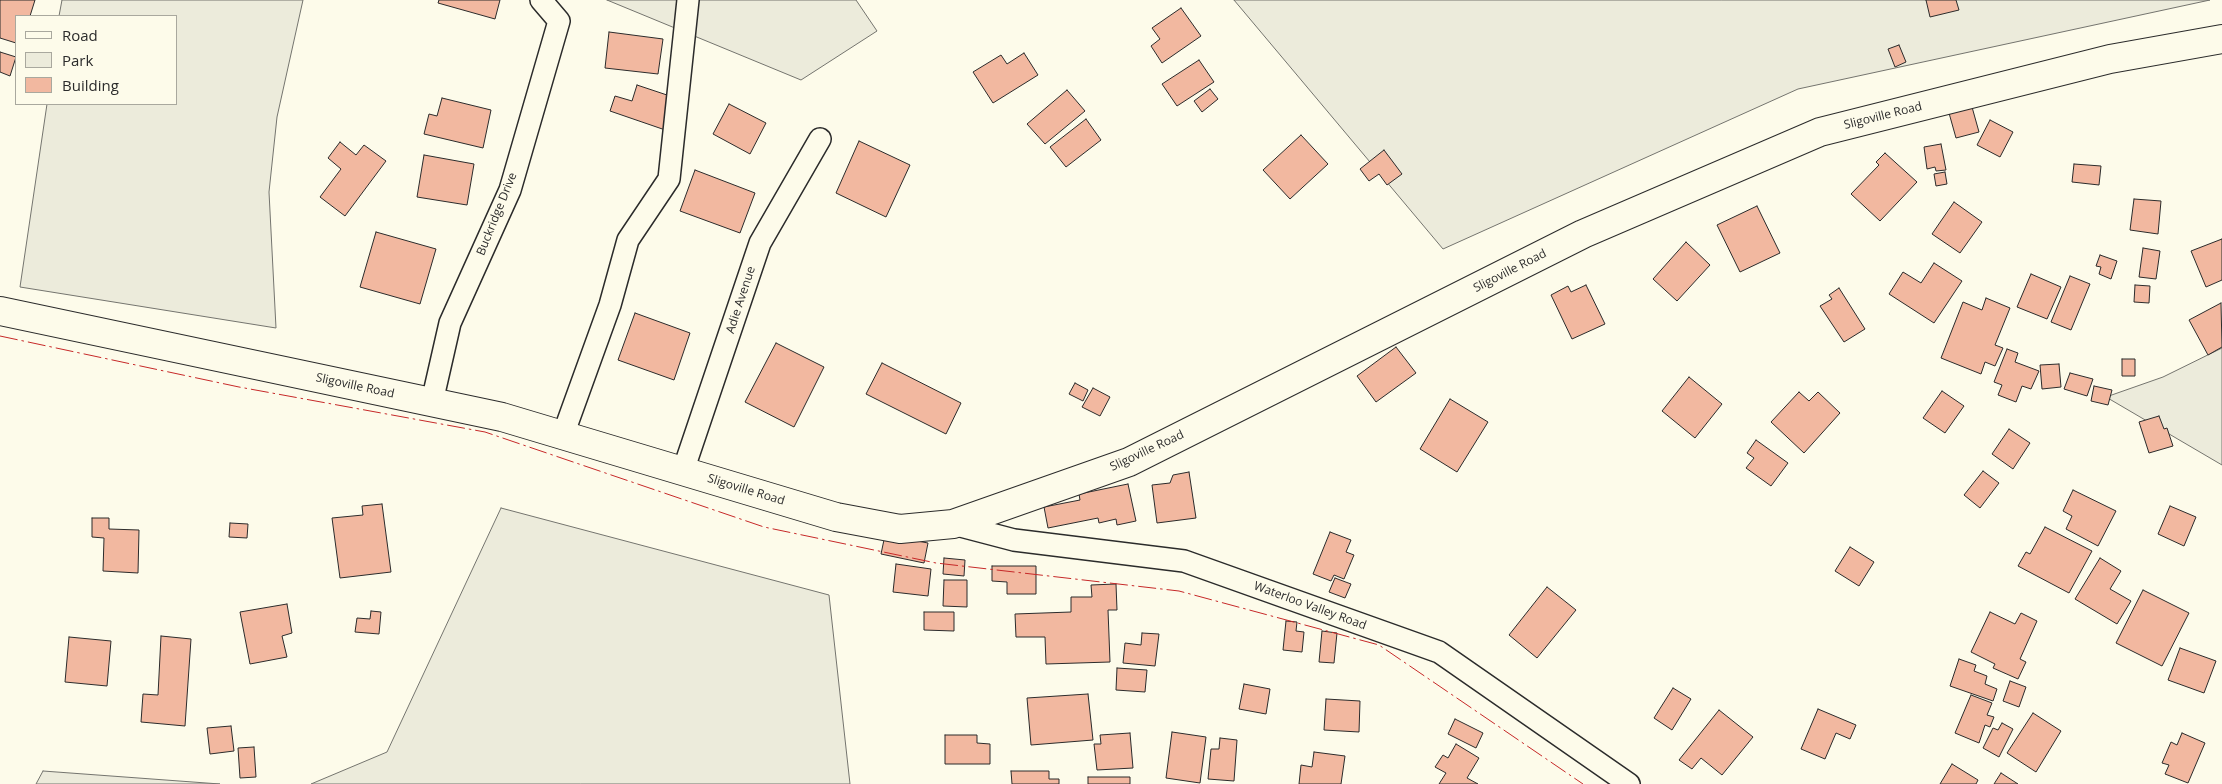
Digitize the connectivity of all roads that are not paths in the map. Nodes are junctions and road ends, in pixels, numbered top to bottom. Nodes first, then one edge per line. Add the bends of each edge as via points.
1 (541, 0) edge
2 (688, 0) edge
3 (2222, 39) edge
4 (820, 139) dead end
5 (0, 311) edge
6 (432, 402) junction
7 (563, 435) junction
8 (683, 471) junction
9 (953, 524) junction
10 (1629, 784) edge

1 - 6 street, Buckridge Drive via 559,21 510,190 450,323
2 - 7 street via 669,179 628,240 610,306
3 - 9 street, Sligoville Road via 2110,59 1820,132 1583,234 1129,462
4 - 8 street, Adie Avenue via 760,243
5 - 6 street, Sligoville Road
6 - 7 street, Sligoville Road via 502,417
7 - 8 street, Sligoville Road
8 - 9 street, Sligoville Road via 836,517 900,530
9 - 10 street, Waterloo Valley Road via 1014,540 1184,561 1439,652

